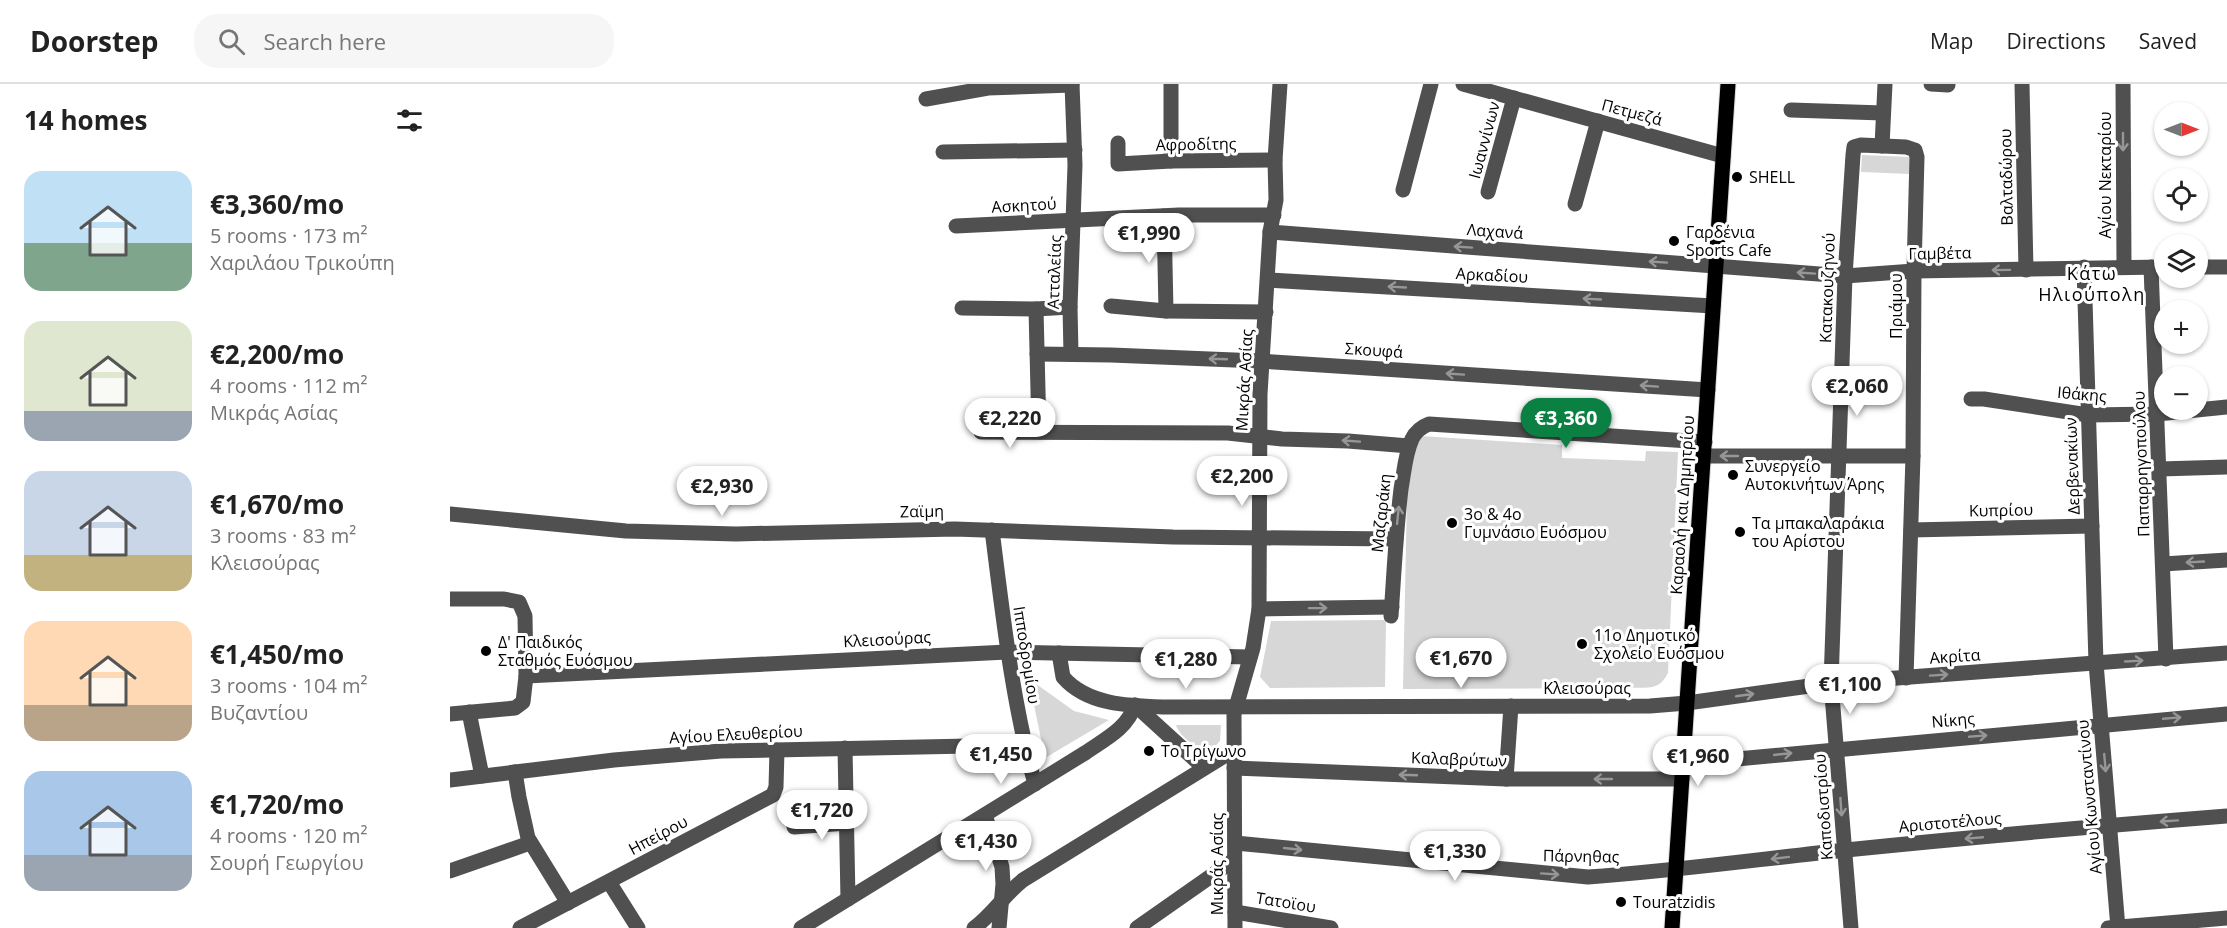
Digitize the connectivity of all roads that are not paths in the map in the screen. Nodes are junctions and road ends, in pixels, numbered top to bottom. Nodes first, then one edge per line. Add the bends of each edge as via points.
1 (1072, 84) edge
2 (1171, 84) edge
3 (1281, 84) edge
4 (1431, 84) edge
5 (1463, 84) edge
6 (1728, 84) edge
7 (1884, 84) edge
8 (1931, 84) edge
9 (2022, 84) edge
10 (2123, 84) edge
11 (1948, 85) edge
12 (1498, 89) edge
13 (1514, 98) junction
14 (926, 99) dead end
15 (1791, 110) dead end
16 (1883, 113) junction
17 (1598, 121) junction
18 (1118, 143) dead end
19 (1882, 146) junction
20 (1075, 150) junction
21 (943, 152) dead end
22 (1723, 156) junction
23 (1275, 160) junction
24 (1171, 161) junction
25 (1403, 190) dead end
26 (1488, 192) dead end
27 (1575, 204) dead end
28 (1274, 215) junction
29 (1164, 216) junction
30 (1074, 220) junction
31 (956, 226) dead end
32 (1270, 232) junction
33 (1716, 266) junction
34 (2124, 266) junction
35 (2084, 267) junction
36 (2154, 267) edge
37 (2208, 267) edge
38 (2227, 267) edge
39 (2026, 270) junction
40 (1914, 271) junction
41 (1845, 276) junction
42 (1268, 280) junction
43 (2158, 288) edge
44 (1111, 306) dead end
45 (1713, 306) junction
46 (1070, 307) junction
47 (962, 308) dead end
48 (1036, 309) junction
49 (1166, 311) junction
50 (1266, 312) junction
51 (1037, 354) junction
52 (1071, 354) junction
53 (1262, 361) junction
54 (2157, 366) edge
55 (1708, 390) junction
56 (1971, 399) dead end
57 (2227, 407) edge
58 (2208, 409) edge
59 (2154, 414) edge
60 (2088, 415) junction
61 (2157, 420) edge
62 (981, 432) dead end
63 (1039, 432) junction
64 (1259, 436) junction
65 (1410, 446) junction
66 (1704, 449) junction
67 (1840, 456) junction
68 (1913, 456) junction
69 (2227, 467) edge
70 (2160, 469) junction
71 (450, 514) edge
72 (2092, 526) junction
73 (992, 530) junction
74 (1911, 530) junction
75 (1259, 538) junction
76 (1396, 539) junction
77 (2227, 560) edge
78 (2163, 564) junction
79 (450, 599) edge
80 (1259, 609) junction
81 (1007, 652) junction
82 (1059, 653) junction
83 (2227, 653) edge
84 (1250, 657) junction
85 (2166, 659) junction
86 (2096, 663) junction
87 (526, 676) junction
88 (1906, 678) junction
89 (1831, 684) junction
90 (1687, 703) junction
91 (1135, 705) junction
92 (1235, 706) junction
93 (1511, 706) junction
94 (469, 712) junction
95 (450, 714) edge
96 (2227, 714) edge
97 (2102, 724) junction
98 (1024, 745) junction
99 (845, 748) junction
100 (1837, 749) junction
101 (777, 750) junction
102 (1234, 750) junction
103 (1203, 768) junction
104 (1234, 768) junction
105 (515, 772) junction
106 (1683, 772) junction
107 (482, 776) junction
108 (1506, 779) junction
109 (450, 780) edge
110 (1035, 784) junction
111 (985, 815) junction
112 (2227, 816) edge
113 (847, 823) junction
114 (2110, 825) junction
115 (794, 827) dead end
116 (530, 843) junction
117 (1235, 843) junction
118 (1845, 850) junction
119 (1234, 860) junction
120 (1676, 870) junction
121 (450, 871) edge
122 (609, 882) junction
123 (848, 898) junction
124 (1001, 900) junction
125 (568, 903) junction
126 (1235, 912) junction
127 (2227, 918) edge
128 (530, 926) edge
129 (638, 928) edge
130 (801, 928) edge
131 (974, 928) edge
132 (999, 928) edge
133 (1137, 928) edge
134 (1235, 928) edge
135 (1331, 928) edge
136 (1672, 928) edge
137 (1851, 928) edge
138 (2108, 928) edge
139 (2118, 928) edge

1 - 14 street via 988,88
1 - 20 street, Ατταλείας
2 - 24 street
3 - 23 street, Μικράς Ασίας
4 - 25 street
5 - 12 street, Πετμεζά
6 - 22 main road, Καραολή και Δημητρίου
7 - 16 street
8 - 11 street
9 - 39 street, Βαλταδώρου
10 -> 34 street, Αγίου Νεκταρίου
12 - 13 street, Πετμεζά
13 - 17 street, Πετμεζά
13 - 26 street, Ιωαννίνων
15 - 16 street
16 - 19 street
17 - 22 street, Πετμεζά
17 - 27 street
18 - 24 street, Αφροδίτης via 1118,164
19 - 40 street, Πριάμου via 1906,147 1915,150 1917,157
19 - 41 street, Κατακουζηνού via 1854,147
20 - 21 street
20 - 30 street, Ατταλείας
22 - 33 main road, Καραολή και Δημητρίου
23 - 24 street, Αφροδίτης
23 - 28 street, Μικράς Ασίας
28 - 29 street, Ασκητού
28 - 32 street, Μικράς Ασίας
29 - 30 street, Ασκητού
29 - 49 street
30 - 31 street, Ασκητού
30 - 46 street, Ατταλείας
33 -> 32 street, Λαχανά
32 - 42 street, Μικράς Ασίας
41 -> 33 street, Γαμβέτα
33 - 45 main road, Καραολή και Δημητρίου
34 - 35 street, Γαμβέτα
34 - 36 street, Γαμβέτα
35 - 39 street, Γαμβέτα
35 - 60 street, Δερβενακίων
37 - 38 street
39 -> 40 street, Γαμβέτα
40 - 41 street, Γαμβέτα
40 - 68 street, Πριάμου
41 - 67 street, Κατακουζηνού
45 -> 42 street, Αρκαδίου
42 - 50 street, Μικράς Ασίας
43 - 54 street, Παπαρρηγοπούλου
44 - 49 street
45 - 55 main road, Καραολή και Δημητρίου
46 - 48 street
46 - 52 street, Ατταλείας
47 - 48 street
48 - 51 street
49 - 50 street
50 - 53 street, Μικράς Ασίας
51 - 52 street, Σκουφά
51 - 63 street
53 -> 52 street, Σκουφά
55 -> 53 street, Σκουφά
53 - 64 street, Μικράς Ασίας
55 - 66 main road, Καραολή και Δημητρίου
56 - 60 street, Ιθάκης
57 - 58 street, Ιθάκης
59 - 60 street, Ιθάκης
60 - 72 street, Δερβενακίων
61 - 70 street, Παπαρρηγοπούλου
62 - 63 street
63 - 64 street
65 -> 64 street
64 - 75 street, Μικράς Ασίας
65 - 66 street, Μαζαράκη via 1421,427 1429,424
76 -> 65 street, Μαζαράκη
67 -> 66 street
66 - 90 main road, Καραολή και Δημητρίου
67 - 68 street
67 - 89 street, Κατακουζηνού
68 - 74 street, Πριάμου
69 - 70 street
70 - 78 street, Παπαρρηγοπούλου
71 - 73 street, Ζαϊμη via 659,532
72 - 74 street, Κυπρίου
72 - 86 street, Δερβενακίων
73 - 75 street, Ζαϊμη
73 - 81 street, Ιπποδρομίου
74 - 88 street, Πριάμου
75 - 76 street, Ζαϊμη
75 - 80 street, Μικράς Ασίας
80 -> 76 street, Μαζαράκη via 1391,611
77 -> 78 street
78 - 85 street, Παπαρρηγοπούλου
79 - 87 street via 519,602 525,616
80 - 84 street, Μικράς Ασίας
81 - 82 street, Κλεισούρας
81 - 87 street, Κλεισούρας
81 - 98 street, Ιπποδρομίου
82 - 84 street, Κλεισούρας
82 - 91 street, Κλεισούρας via 1064,677 1072,685 1102,701
83 - 85 street, Ακρίτα
84 - 92 street, Μικράς Ασίας
86 -> 85 street, Ακρίτα
88 -> 86 street, Ακρίτα
86 - 97 street, Αγίου Κωνσταντίνου
87 - 94 street via 523,702 515,708
88 - 89 street, Ακρίτα
90 -> 89 street, Ακρίτα
89 - 100 street, Καποδιστρίου
90 - 93 street, Κλεισούρας
90 - 106 main road, Καραολή και Δημητρίου
91 - 92 street, Κλεισούρας
91 - 103 street
91 - 110 street via 1121,728
92 - 93 street, Κλεισούρας
92 - 102 street, Μικράς Ασίας
93 - 108 street
94 - 95 street
94 - 107 street
97 -> 96 street, Νίκης
100 -> 97 street, Νίκης
97 -> 114 street, Αγίου Κωνσταντίνου
98 - 99 street, Αγίου Ελευθερίου
98 - 110 street, Ιπποδρομίου
99 - 101 street, Αγίου Ελευθερίου
99 - 113 street
106 -> 100 street, Νίκης
100 -> 118 street, Καποδιστρίου
101 - 105 street, Αγίου Ελευθερίου via 721,751
101 - 122 street, Ηπείρου via 773,795
102 - 103 street
102 - 104 street, Μικράς Ασίας
103 - 124 street via 1023,879
108 -> 104 street, Καλαβρύτων
104 - 117 street, Μικράς Ασίας
105 - 107 street, Αγίου Ελευθερίου
105 - 116 street
106 -> 108 street, Καλαβρύτων
106 - 120 main road, Καραολή και Δημητρίου
107 - 109 street, Αγίου Ελευθερίου
110 - 111 street
111 - 123 street
111 - 124 street via 1002,867
112 -> 114 street, Αριστοτέλους
113 - 115 street
113 - 123 street
114 -> 118 street, Αριστοτέλους
114 - 139 street, Αγίου Κωνσταντίνου
116 - 121 street
116 - 125 street
117 - 119 street, Μικράς Ασίας
117 -> 120 street, Πάρνηθας via 1588,877
118 -> 120 street, Αριστοτέλους
118 - 137 street, Καποδιστρίου
119 - 126 street, Μικράς Ασίας
119 - 133 street
120 - 136 main road, Καραολή και Δημητρίου
122 - 125 street, Ηπείρου
122 - 129 street
123 - 130 street
124 - 131 street
124 - 132 street
125 - 128 street, Ηπείρου
126 - 134 street, Μικράς Ασίας
126 - 135 street, Τατοϊου
127 - 139 street
138 - 139 street

